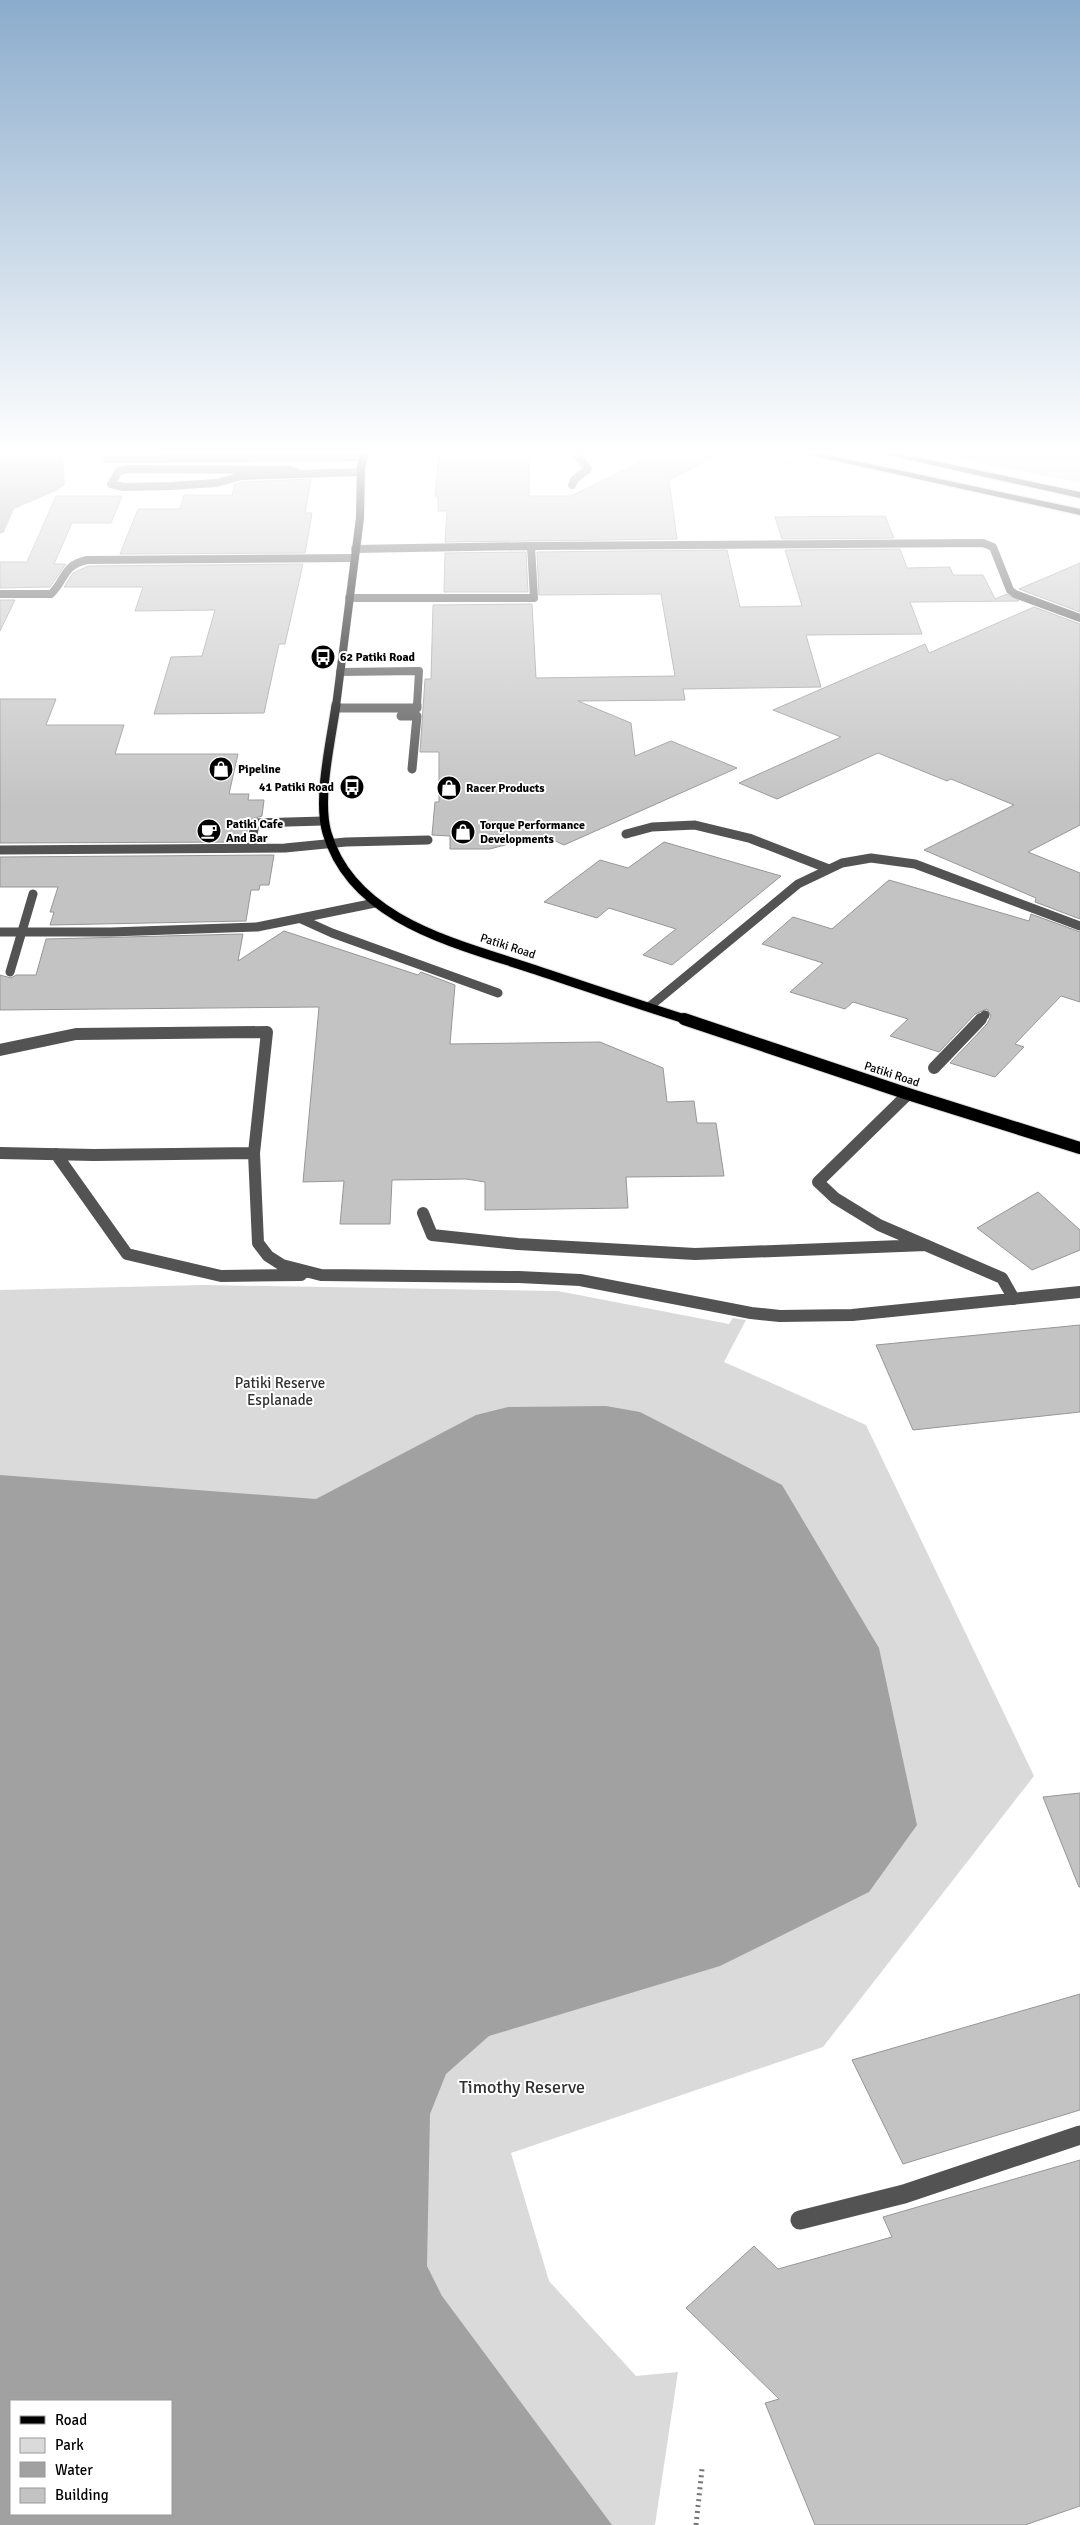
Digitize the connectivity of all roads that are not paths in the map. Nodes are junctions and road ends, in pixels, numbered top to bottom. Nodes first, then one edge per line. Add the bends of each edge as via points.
1 (64, 572) edge
2 (353, 572) edge
3 (532, 572) edge
4 (1003, 572) edge
5 (0, 594) edge
6 (349, 598) junction
7 (1080, 618) edge
8 (340, 672) junction
9 (335, 712) junction
10 (412, 769) dead end
11 (323, 821) junction
12 (626, 834) dead end
13 (428, 840) dead end
14 (329, 844) junction
15 (251, 848) junction
16 (0, 850) edge
17 (828, 869) junction
18 (34, 894) dead end
19 (375, 903) junction
20 (301, 919) junction
21 (1080, 926) edge
22 (0, 932) edge
23 (22, 932) junction
24 (10, 972) dead end
25 (498, 993) dead end
26 (649, 1007) junction
27 (985, 1015) dead end
28 (0, 1050) edge
29 (934, 1068) dead end
30 (908, 1094) junction
31 (1080, 1148) edge
32 (0, 1153) edge
33 (254, 1153) junction
34 (56, 1154) junction
35 (423, 1213) dead end
36 (926, 1245) junction
37 (321, 1274) junction
38 (1080, 1292) edge
39 (1014, 1299) junction
40 (1080, 2136) edge
41 (800, 2220) dead end

1 - 5 lane via 57,589 51,594
2 - 6 main road, Patiki Road
3 - 6 lane via 534,598
4 - 7 lane via 1015,594
6 - 8 main road, Patiki Road
8 - 9 main road, Patiki Road
8 - 9 lane via 418,671 417,708
9 - 10 lane via 417,716
9 - 11 main road, Patiki Road
11 - 14 main road, Patiki Road
11 - 15 lane via 256,824
12 - 17 lane via 652,827 695,825 749,838
13 - 14 lane
14 - 15 lane
14 - 19 main road, Patiki Road via 343,870
15 - 16 lane
17 - 21 lane via 870,858 915,864
17 - 26 lane via 798,884
18 - 23 lane
19 - 20 lane
19 - 26 main road, Patiki Road via 418,929
20 - 23 lane via 240,928
20 - 25 lane
22 - 23 lane
23 - 24 lane
26 - 30 main road, Patiki Road
27 - 29 lane
28 - 33 lane via 76,1034 267,1032
30 - 31 main road, Patiki Road
30 - 36 lane via 818,1182 864,1218
32 - 34 lane
33 - 34 lane
33 - 37 lane via 258,1243 268,1256 282,1265
34 - 37 lane via 128,1254 221,1276
35 - 36 lane via 432,1235 518,1244 695,1254
36 - 39 lane via 1002,1278
37 - 39 lane via 580,1280 780,1316 852,1315
38 - 39 lane
40 - 41 lane via 904,2194

